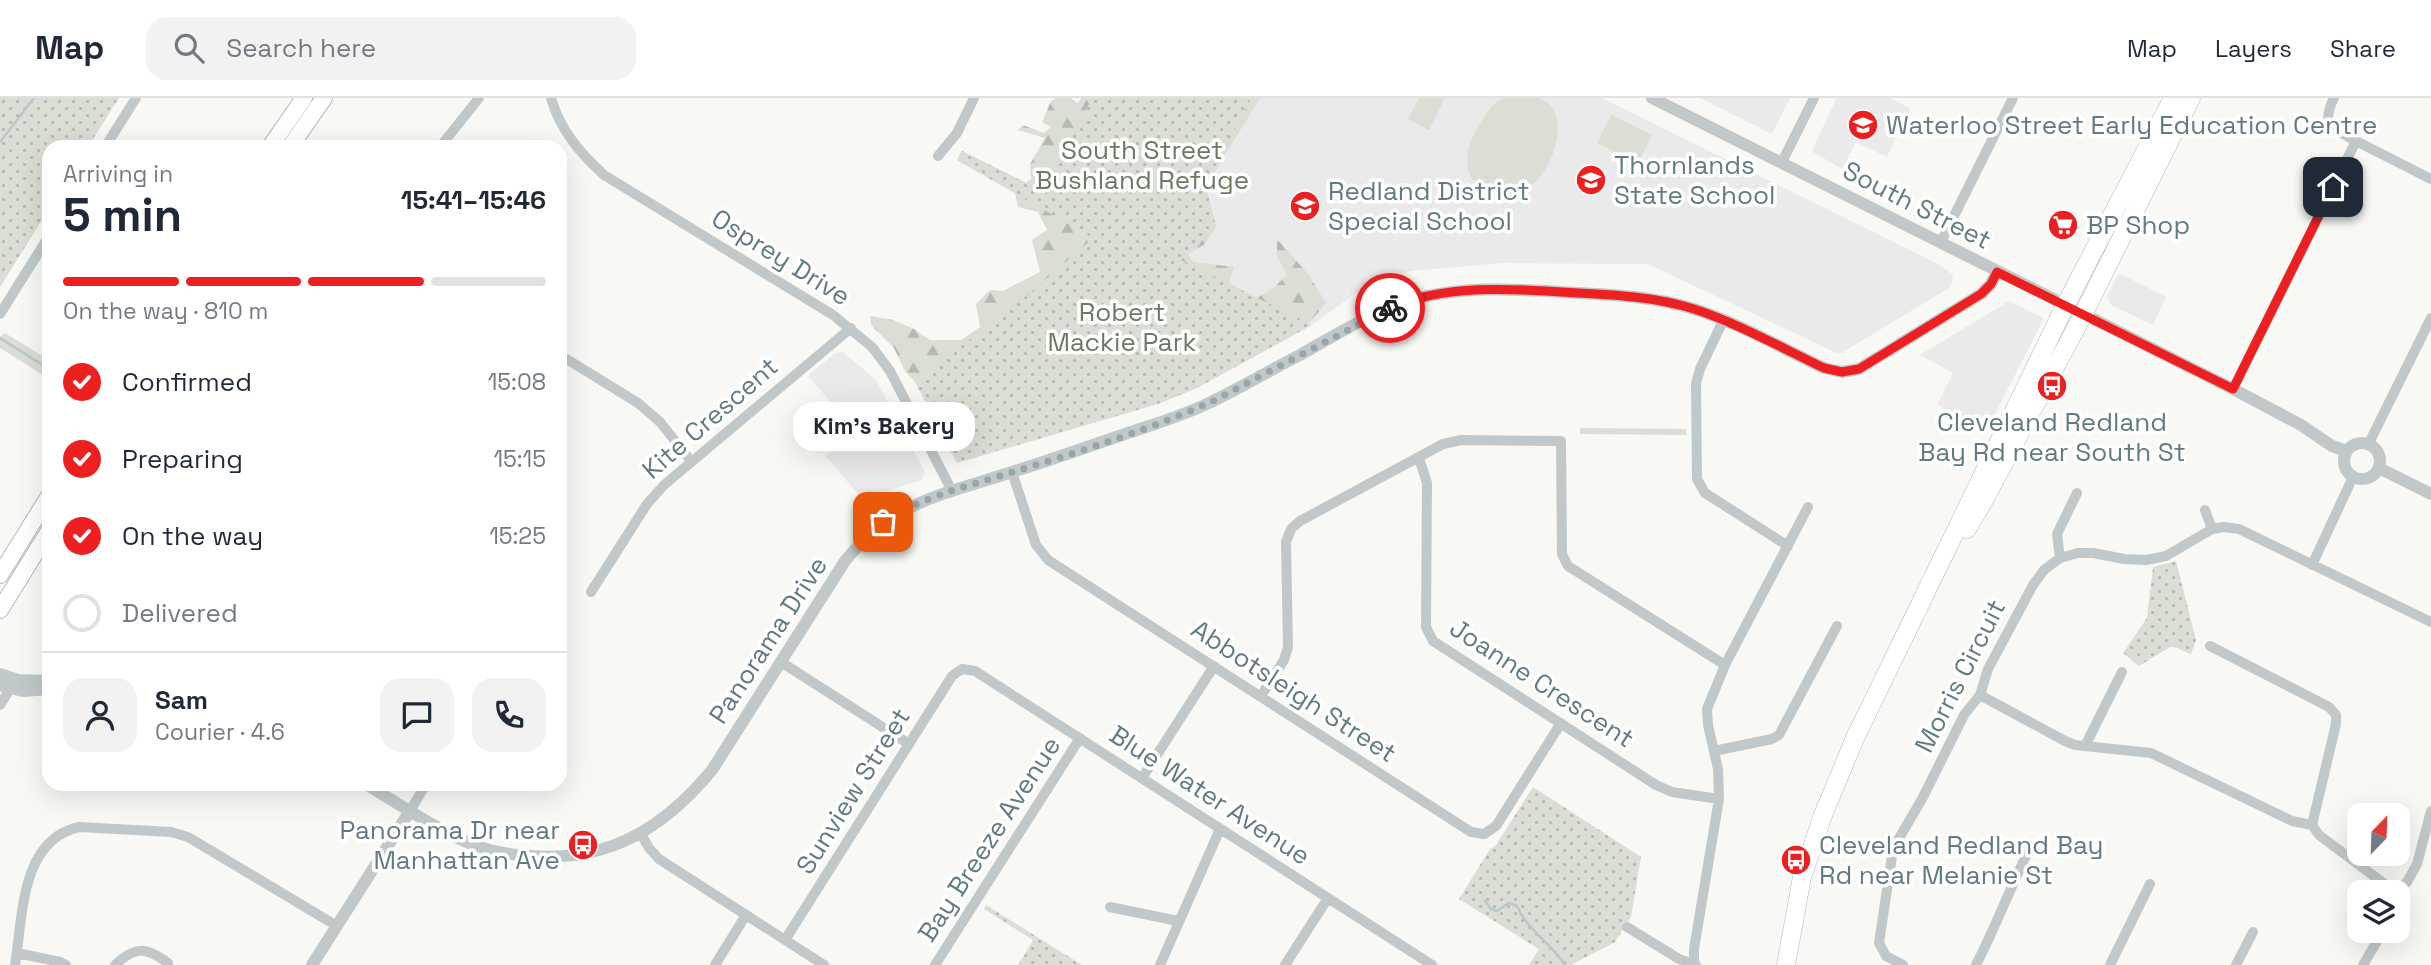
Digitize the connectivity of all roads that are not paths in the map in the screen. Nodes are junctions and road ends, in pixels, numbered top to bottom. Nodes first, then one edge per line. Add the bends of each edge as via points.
1 (136, 98) edge
2 (304, 98) edge
3 (324, 98) edge
4 (479, 98) edge
5 (551, 98) edge
6 (974, 98) edge
7 (1652, 98) edge
8 (1814, 98) edge
9 (2013, 98) edge
10 (2172, 98) edge
11 (2191, 98) edge
12 (2334, 98) edge
13 (109, 140) edge
14 (276, 140) edge
15 (295, 140) edge
16 (446, 140) edge
17 (2356, 141) junction
18 (938, 156) dead end
19 (1782, 162) junction
20 (2431, 179) edge
21 (1941, 242) junction
22 (42, 247) edge
23 (1997, 272) junction
24 (2065, 306) junction
25 (0, 314) edge
26 (2083, 315) junction
27 (2431, 318) edge
28 (1723, 321) junction
29 (851, 328) junction
30 (567, 359) edge
31 (2233, 389) junction
32 (2369, 443) junction
33 (2346, 451) junction
34 (1419, 457) junction
35 (691, 461) junction
36 (2379, 468) junction
37 (1012, 472) junction
38 (2353, 477) junction
39 (951, 489) junction
40 (2077, 493) dead end
41 (2431, 494) edge
42 (42, 507) edge
43 (1808, 507) dead end
44 (2205, 510) dead end
45 (2212, 529) junction
46 (42, 542) edge
47 (1788, 546) junction
48 (2060, 558) junction
49 (2312, 565) junction
50 (0, 575) edge
51 (1930, 588) junction
52 (592, 592) dead end
53 (0, 610) edge
54 (2431, 622) edge
55 (1837, 626) dead end
56 (2210, 646) dead end
57 (780, 662) junction
58 (1213, 666) junction
59 (1725, 666) junction
60 (962, 669) joint
61 (2122, 672) dead end
62 (0, 674) edge
63 (42, 681) edge
64 (5, 687) edge
65 (42, 690) edge
66 (1980, 695) junction
67 (1261, 696) junction
68 (0, 705) edge
69 (1561, 723) junction
70 (1080, 738) junction
71 (909, 744) junction
72 (2085, 746) junction
73 (1714, 751) junction
74 (1142, 778) junction
75 (377, 791) edge
76 (422, 791) edge
77 (1719, 799) junction
78 (410, 811) junction
79 (2431, 811) edge
80 (2312, 825) junction
81 (1220, 829) junction
82 (640, 834) junction
83 (2027, 854) dead end
84 (2378, 880) edge
85 (2408, 880) edge
86 (2150, 884) dead end
87 (1328, 898) junction
88 (1110, 907) dead end
89 (746, 915) junction
90 (1178, 921) junction
91 (337, 926) junction
92 (1627, 927) dead end
93 (2253, 932) dead end
94 (785, 940) junction
95 (2376, 943) edge
96 (16, 959) edge
97 (168, 963) dead end
98 (1695, 964) edge
99 (66, 965) edge
100 (115, 965) edge
101 (312, 965) edge
102 (715, 965) edge
103 (824, 965) edge
104 (935, 965) edge
105 (1160, 965) edge
106 (1284, 965) edge
107 (1432, 965) edge
108 (1786, 965) edge
109 (1903, 965) edge
110 (1976, 965) edge
111 (2110, 965) edge
112 (2236, 965) edge
113 (2363, 965) edge

1 - 13 street
2 - 14 main road
3 - 15 main road
4 - 16 street
5 - 29 street, Osprey Drive via 563,129 604,175
6 - 18 street via 957,133
7 - 19 street, South Street
8 - 19 street
9 - 21 street
10 - 24 highway
11 - 26 highway
12 - 17 street via 2328,122
17 - 20 street
17 - 31 street
19 - 21 street, South Street
21 - 23 street, South Street
22 - 25 street
23 - 24 street, South Street
23 - 28 street, Panorama Drive via 1981,294 1852,372 1824,368
24 - 26 street, South Street
24 - 51 highway
26 - 31 street, South Street
26 - 51 highway via 1982,505
27 - 32 street
28 - 37 street, Panorama Drive via 1693,308 1629,296 1536,290 1432,295 1367,318 1183,415
28 - 47 street via 1696,384 1697,479 1705,493
29 - 35 street, Kite Crescent
29 - 39 street, Osprey Drive via 890,371
30 - 35 street via 638,403
31 - 33 street, South Street
32 - 33 street via 2356,443
32 - 36 street via 2379,454
33 - 38 street via 2343,462
34 - 59 street via 1461,440 1561,441 1562,554 1568,566
34 - 67 street via 1291,529 1286,542 1288,647
34 - 69 street, Joanne Crescent via 1427,483 1426,627 1433,641
35 - 52 street, Kite Crescent via 647,504
36 - 38 street via 2368,478
36 - 41 street
37 - 39 street, Panorama Drive
37 - 58 street, Abbotsleigh Street via 1041,554
38 - 49 street
39 - 57 street, Panorama Drive via 883,522 864,539
40 - 48 street via 2057,534
42 - 50 main road
43 - 47 street
44 - 45 street
45 - 48 street via 2166,556 2146,560 2093,553
45 - 49 street via 2239,530
46 - 53 main road
47 - 59 street
48 - 66 street, Morris Circuit via 2033,585 1988,669
49 - 54 street
51 - 108 highway via 1855,738 1823,815 1802,877
55 - 73 street via 1779,734
56 - 80 street via 2329,707 2336,715
57 - 71 street
57 - 82 street, Panorama Drive via 712,770 663,819
58 - 67 street, Abbotsleigh Street
58 - 74 street
59 - 73 street via 1707,709
60 - 70 street, Blue Water Avenue via 975,671
60 - 71 street, Sunview Street via 952,676
61 - 72 street
62 - 63 street
64 - 65 street
64 - 68 street
66 - 72 street via 2065,741
66 - 109 street, Morris Circuit via 1964,715 1892,856 1879,943 1886,957
67 - 69 street, Abbotsleigh Street via 1471,832 1484,834 1496,826
69 - 77 street, Joanne Crescent via 1656,785
70 - 74 street, Blue Water Avenue
70 - 104 street, Bay Breeze Avenue
71 - 94 street, Sunview Street
72 - 80 street via 2151,753 2292,821
73 - 77 street
74 - 81 street, Blue Water Avenue
75 - 78 street, Panorama Drive
76 - 78 street
77 - 98 street
78 - 82 street, Panorama Drive via 471,844 517,855 580,855
78 - 91 street
79 - 85 street via 2417,864
80 - 84 street
81 - 87 street, Blue Water Avenue
81 - 90 street
82 - 89 street via 659,859
83 - 110 street
86 - 111 street
87 - 106 street
87 - 107 street, Blue Water Avenue
88 - 90 street
89 - 94 street
89 - 102 street
90 - 105 street
91 - 96 street via 188,837 79,827 66,830 38,856 30,873
91 - 101 street
92 - 98 street
93 - 112 street
94 - 103 street
95 - 113 street
96 - 99 street
97 - 100 street via 153,952 139,950

